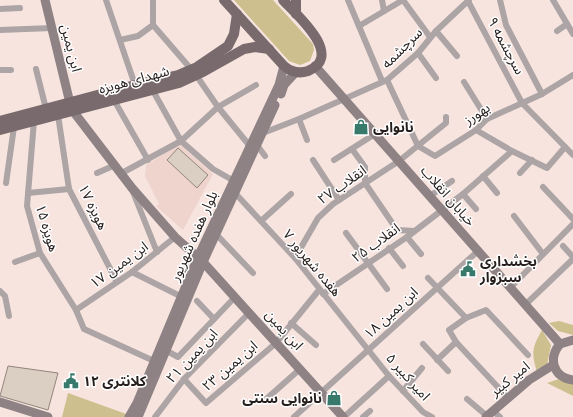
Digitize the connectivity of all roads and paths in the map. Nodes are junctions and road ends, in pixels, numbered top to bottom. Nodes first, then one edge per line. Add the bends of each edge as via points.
1 (45, 0) edge
2 (106, 0) edge
3 (152, 0) edge
4 (224, 0) edge
5 (283, 0) edge
6 (296, 0) edge
7 (348, 0) edge
8 (382, 0) edge
9 (403, 0) edge
10 (500, 0) edge
11 (553, 0) edge
12 (465, 1) edge
13 (20, 8) dead end
14 (0, 9) edge
15 (384, 11) junction
16 (237, 14) junction
17 (296, 14) junction
18 (566, 24) junction
19 (153, 25) junction
20 (359, 26) junction
21 (52, 28) junction
22 (0, 30) edge
23 (436, 30) junction
24 (557, 31) dead end
25 (573, 34) edge
26 (430, 37) junction
27 (120, 40) junction
28 (269, 49) junction
29 (418, 53) junction
30 (457, 56) dead end
31 (284, 66) junction
32 (315, 66) junction
33 (36, 68) dead end
34 (0, 70) edge
35 (11, 70) dead end
36 (194, 72) junction
37 (296, 72) junction
38 (573, 75) edge
39 (436, 78) dead end
40 (385, 80) junction
41 (464, 82) dead end
42 (135, 85) junction
43 (256, 85) dead end
44 (152, 89) junction
45 (542, 94) junction
46 (344, 98) junction
47 (114, 100) junction
48 (522, 103) junction
49 (71, 107) junction
50 (218, 107) junction
51 (46, 109) junction
52 (58, 115) junction
53 (446, 117) dead end
54 (487, 119) junction
55 (299, 120) junction
56 (0, 121) edge
57 (34, 121) junction
58 (14, 127) junction
59 (0, 130) edge
60 (476, 130) junction
61 (263, 133) junction
62 (375, 134) junction
63 (307, 140) dead end
64 (181, 141) junction
65 (253, 145) junction
66 (418, 146) junction
67 (565, 147) junction
68 (352, 149) junction
69 (512, 151) junction
70 (573, 155) edge
71 (265, 156) dead end
72 (148, 160) junction
73 (314, 160) dead end
74 (334, 160) dead end
75 (532, 160) junction
76 (399, 161) junction
77 (113, 166) junction
78 (97, 173) dead end
79 (520, 173) dead end
80 (120, 174) junction
81 (483, 176) junction
82 (234, 181) junction
83 (452, 181) dead end
84 (6, 183) dead end
85 (365, 183) junction
86 (543, 187) dead end
87 (132, 188) junction
88 (69, 189) junction
89 (28, 193) junction
90 (235, 193) junction
91 (291, 194) dead end
92 (463, 194) junction
93 (497, 194) dead end
94 (430, 196) junction
95 (339, 200) junction
96 (476, 209) dead end
97 (442, 210) junction
98 (514, 216) dead end
99 (573, 219) edge
100 (261, 222) junction
101 (573, 224) edge
102 (414, 231) junction
103 (346, 233) dead end
104 (216, 234) junction
105 (175, 237) junction
106 (407, 237) junction
107 (563, 246) dead end
108 (389, 248) junction
109 (478, 250) junction
110 (157, 252) junction
111 (40, 253) junction
112 (421, 254) dead end
113 (543, 254) junction
114 (295, 258) junction
115 (573, 258) edge
116 (201, 260) junction
117 (15, 262) dead end
118 (368, 265) junction
119 (402, 266) dead end
120 (132, 272) junction
121 (253, 273) dead end
122 (428, 278) dead end
123 (117, 282) junction
124 (436, 287) junction
125 (510, 288) junction
126 (387, 289) dead end
127 (0, 291) edge
128 (321, 292) junction
129 (182, 298) junction
130 (235, 298) junction
131 (197, 301) dead end
132 (525, 305) junction
133 (76, 310) junction
134 (249, 313) junction
135 (9, 316) dead end
136 (466, 318) junction
137 (214, 319) junction
138 (291, 324) junction
139 (573, 340) edge
140 (276, 342) junction
141 (456, 342) junction
142 (423, 344) dead end
143 (560, 344) junction
144 (316, 345) dead end
145 (167, 351) junction
146 (368, 351) junction
147 (528, 355) dead end
148 (437, 360) junction
149 (154, 361) junction
150 (553, 365) junction
151 (422, 368) dead end
152 (300, 369) junction
153 (448, 371) dead end
154 (389, 376) junction
155 (184, 379) junction
156 (573, 380) edge
157 (403, 392) junction
158 (321, 393) junction
159 (508, 398) junction
160 (467, 399) dead end
161 (264, 400) dead end
162 (0, 402) edge
163 (370, 411) dead end
164 (491, 415) edge
165 (48, 417) edge
166 (129, 417) edge
167 (138, 417) edge
168 (155, 417) edge
169 (294, 417) edge
170 (344, 417) edge
171 (363, 417) edge
172 (432, 417) edge

1 - 21 main road, ابن یمین
2 - 27 street
3 - 19 street
4 - 16 main road
5 - 17 main road
6 - 17 main road
7 - 20 street
8 - 15 street
9 - 15 street
9 - 26 street
10 - 45 street via 506,25
11 - 18 street
12 - 23 street, سرچشمه
12 - 48 street, سرچشمه ۹
13 - 14 street
15 - 20 street
16 - 28 main road
16 - 36 main road, شهدای هویزه via 234,34 228,46
17 - 32 main road via 321,45 321,54
18 - 24 street
18 - 25 street
19 - 27 street via 138,36
19 - 36 street
20 - 40 street
21 - 22 street
21 - 49 main road, ابن یمین
23 - 26 street, سرچشمه
23 - 30 street
26 - 29 street, سرچشمه
27 - 42 street
28 - 31 main road
28 - 36 main road, شهدای هویزه via 244,49
29 - 39 street
29 - 40 street, سرچشمه
31 - 37 main road
31 - 65 main road, بلوار هفده شهریور
32 - 37 main road via 308,71
32 - 46 main road, خیابان انقلاب
33 - 51 street
34 - 35 street
36 - 42 main road, شهدای هویزه
36 - 44 main road, شهدای هویزه via 179,83
36 - 50 street
37 - 61 main road, بلوار هفده شهریور via 284,85
38 - 45 street, بهورز
40 - 46 street, سرچشمه
40 - 66 street
41 - 54 street
42 - 49 main road, شهدای هویزه
43 - 50 street
44 - 47 main road, شهدای هویزه
44 - 64 street
45 - 48 street, بهورز
46 - 55 street, سرچشمه
46 - 62 main road, خیابان انقلاب
47 - 49 main road, شهدای هویزه
47 - 72 street
48 - 54 street, بهورز
48 - 67 street, سرچشمه ۹
49 - 51 main road, شهدای هویزه
49 - 52 main road, شهدای هویزه
49 - 77 main road, ابن یمین
50 - 64 street
50 - 65 street
51 - 56 main road, شهدای هویزه
52 - 57 main road, شهدای هویزه
52 - 88 street, هویزه ۱۷
53 - 66 street, انقلاب ۲۷ via 446,123
54 - 60 street, بهورز
55 - 61 street, سرچشمه
55 - 63 street
57 - 58 main road, شهدای هویزه
57 - 89 street, هویزه ۱۵
58 - 59 main road, شهدای هویزه
58 - 84 street
60 - 66 street, بهورز via 435,156
60 - 69 street
61 - 65 main road, بلوار هفده شهریور
62 - 68 street
62 - 76 main road, خیابان انقلاب
64 - 72 street
64 - 82 street via 213,169
65 - 71 street
65 - 82 main road, بلوار هفده شهریور
65 - 90 main road, بلوار هفده شهریور
66 - 76 street, انقلاب ۲۷
67 - 70 street, سرچشمه ۹
67 - 75 street via 547,168
68 - 74 street
68 - 85 street via 365,167
69 - 75 street
69 - 81 street, انقلاب ۲۵
72 - 80 street
73 - 95 street
75 - 79 street
76 - 85 street, انقلاب ۲۷
76 - 94 main road, خیابان انقلاب
77 - 78 street
77 - 80 main road, ابن یمین
80 - 87 main road, ابن یمین
81 - 92 street, انقلاب ۲۵
81 - 93 street
82 - 116 main road, بلوار هفده شهریور
83 - 94 street
85 - 95 street, انقلاب ۲۷
85 - 102 street via 397,230
86 - 99 street
87 - 105 main road, ابن یمین
87 - 110 street
88 - 89 street
88 - 123 street, هویزه ۱۷
89 - 111 street, هویزه ۱۵ via 26,206
90 - 100 street, هفده شهریور ۷
90 - 104 main road, بلوار هفده شهریور
91 - 100 street
92 - 96 street
92 - 97 street, انقلاب ۲۵
94 - 97 main road, خیابان انقلاب
95 - 114 street, انقلاب ۲۷ via 318,218
97 - 102 street, انقلاب ۲۵
97 - 109 main road, خیابان انقلاب
98 - 113 street
100 - 114 street, هفده شهریور ۷
101 - 113 street
102 - 106 street, انقلاب ۲۵
103 - 118 street
104 - 116 main road, بلوار هفده شهریور
104 - 121 street
105 - 110 street, ابن یمین ۱۷
105 - 116 main road, ابن یمین
106 - 108 street, انقلاب ۲۵
106 - 112 street
107 - 115 street
108 - 118 street, انقلاب ۲۵
108 - 119 street
109 - 124 street, ابن یمین ۱۸
109 - 125 main road, خیابان انقلاب
110 - 120 street, ابن یمین ۱۷
111 - 117 street
111 - 133 street, هویزه ۱۵
113 - 125 street
114 - 128 street, هفده شهریور ۷
115 - 132 street
116 - 129 main road, بلوار هفده شهریور
116 - 130 main road, ابن یمین
116 - 145 main road, بلوار هفده شهریور
118 - 126 street
118 - 128 street, انقلاب ۲۵
120 - 123 street, ابن یمین ۱۷
120 - 129 street
122 - 124 street
123 - 133 street, ابن یمین ۱۷
124 - 136 street
124 - 146 street, ابن یمین ۱۸
125 - 132 main road, خیابان انقلاب
127 - 135 street via 5,296
128 - 138 street, انقلاب ۲۵
128 - 146 street, هفده شهریور ۷
129 - 149 main road, بلوار هفده شهریور
130 - 134 main road, ابن یمین
130 - 137 street
131 - 137 street
132 - 143 main road, خیابان انقلاب
133 - 149 street, هویزه ۱۵ via 84,329
134 - 140 main road, ابن یمین
134 - 155 street, ابن یمین ۲۱
136 - 141 street via 449,330
136 - 147 street via 486,310
137 - 145 street via 178,357
138 - 140 street, انقلاب ۲۵
138 - 144 street
139 - 143 main road
140 - 152 main road, ابن یمین
140 - 155 street, ابن یمین ۲۳ via 206,403
141 - 148 street
141 - 159 street
142 - 148 street
143 - 150 main road via 553,357
145 - 167 main road, بلوار هفده شهریور
146 - 154 street, امیر کبیر ۵
146 - 158 street, ابن یمین ۱۸
148 - 153 street
149 - 166 main road, بلوار هفده شهریور
150 - 156 main road via 563,378
150 - 159 main road, امیر کبیر via 528,380
151 - 157 street
152 - 158 main road, ابن یمین
152 - 161 street
154 - 157 street, امیر کبیر ۵
154 - 170 street
155 - 168 street, ابن یمین ۲۱
157 - 172 street, امیر کبیر ۵ via 423,412
158 - 169 street, ابن یمین ۱۸
158 - 170 main road, ابن یمین
159 - 164 main road, امیر کبیر
160 - 164 street
162 - 165 main road
163 - 171 street

